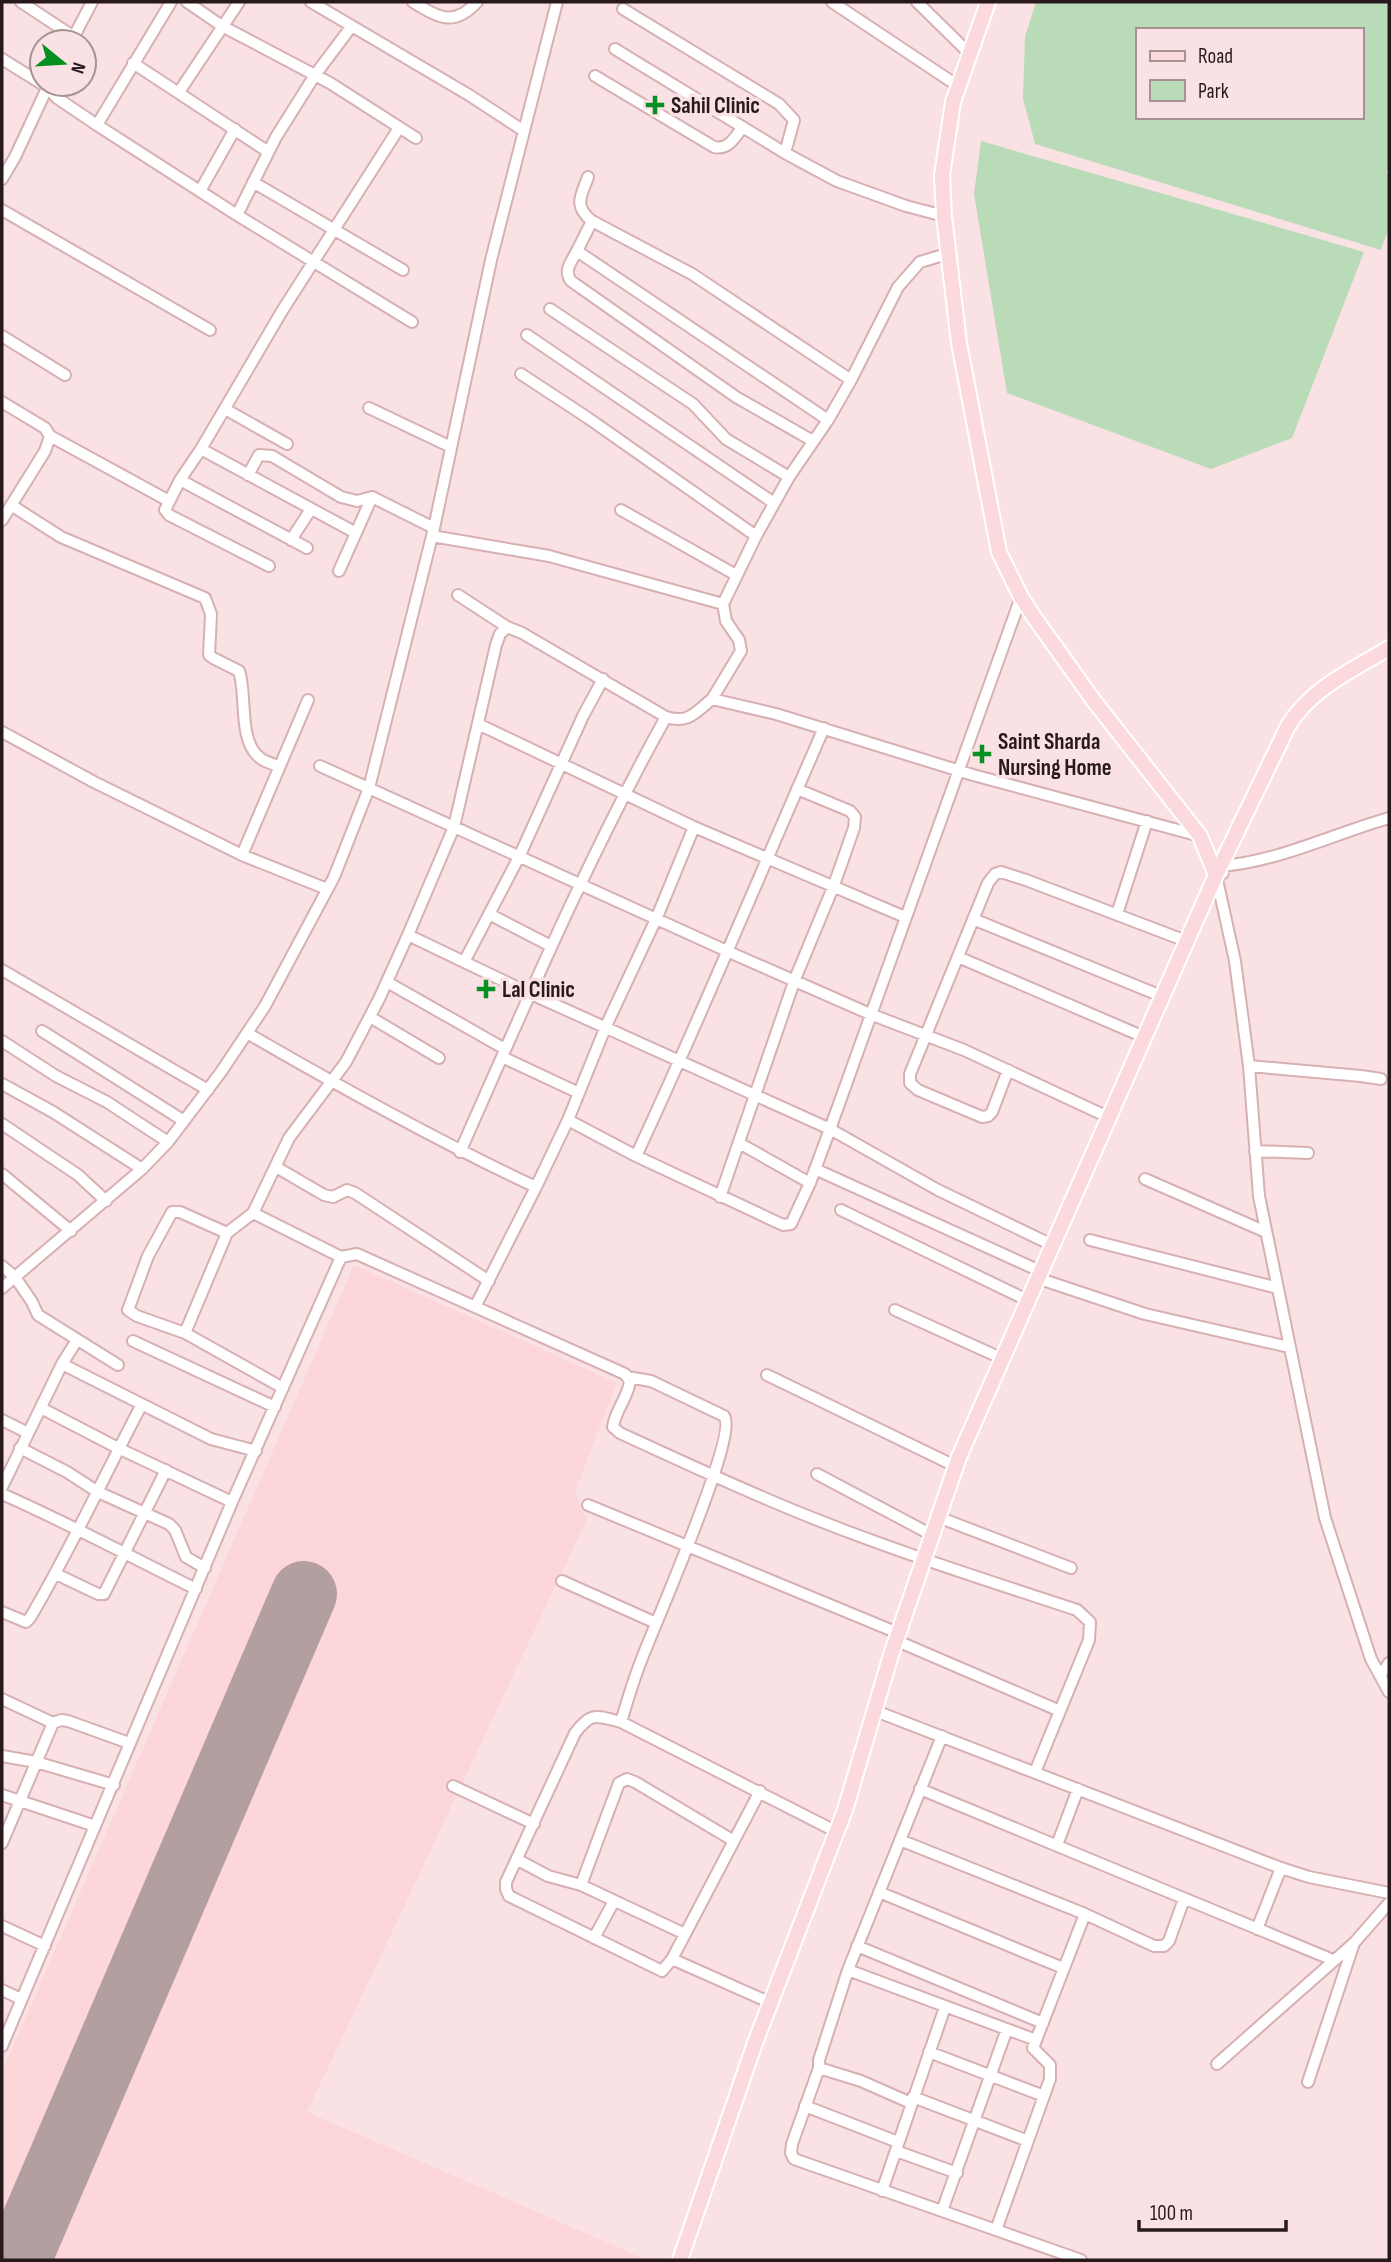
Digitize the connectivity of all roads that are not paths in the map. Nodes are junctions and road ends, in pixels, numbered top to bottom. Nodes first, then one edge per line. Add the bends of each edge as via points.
1 (21, 2) edge
2 (92, 2) edge
3 (170, 2) edge
4 (187, 2) edge
5 (239, 2) edge
6 (311, 2) edge
7 (477, 2) edge
8 (557, 2) edge
9 (832, 2) edge
10 (916, 2) edge
11 (988, 2) edge
12 (418, 3) edge
13 (848, 6) edge
14 (623, 9) dead end
15 (222, 26) junction
16 (351, 27) junction
17 (57, 28) edge
18 (78, 28) edge
19 (615, 49) dead end
20 (970, 54) junction
21 (2, 59) edge
22 (133, 63) junction
23 (28, 74) edge
24 (315, 75) junction
25 (595, 76) dead end
26 (958, 86) junction
27 (179, 92) junction
28 (42, 98) edge
29 (57, 98) edge
30 (97, 125) junction
31 (743, 127) junction
32 (399, 128) junction
33 (235, 129) junction
34 (524, 131) junction
35 (416, 138) dead end
36 (267, 152) junction
37 (785, 153) junction
38 (588, 177) dead end
39 (2, 179) edge
40 (253, 182) junction
41 (200, 191) junction
42 (2, 210) edge
43 (237, 215) junction
44 (944, 216) junction
45 (592, 221) junction
46 (335, 231) junction
47 (577, 251) junction
48 (950, 253) junction
49 (315, 262) junction
50 (403, 270) dead end
51 (550, 309) dead end
52 (412, 322) dead end
53 (209, 330) dead end
54 (527, 335) dead end
55 (2, 336) edge
56 (522, 374) dead end
57 (65, 375) dead end
58 (851, 380) junction
59 (2, 402) edge
60 (369, 408) dead end
61 (225, 409) junction
62 (828, 420) junction
63 (50, 436) junction
64 (813, 441) junction
65 (287, 444) dead end
66 (451, 447) junction
67 (201, 449) junction
68 (248, 475) junction
69 (789, 477) junction
70 (180, 480) junction
71 (372, 497) junction
72 (169, 502) junction
73 (775, 503) junction
74 (11, 505) junction
75 (311, 509) junction
76 (621, 510) dead end
77 (2, 520) edge
78 (433, 532) junction
79 (356, 533) junction
80 (756, 536) junction
81 (291, 540) junction
82 (307, 548) dead end
83 (269, 566) dead end
84 (339, 571) dead end
85 (736, 575) junction
86 (458, 595) dead end
87 (1021, 597) junction
88 (723, 604) junction
89 (508, 627) junction
90 (1389, 648) edge
91 (603, 680) junction
92 (712, 699) junction
93 (307, 700) dead end
94 (666, 717) junction
95 (478, 724) junction
96 (824, 728) junction
97 (2, 733) edge
98 (561, 764) junction
99 (279, 766) junction
100 (320, 766) dead end
101 (958, 771) junction
102 (369, 788) junction
103 (797, 789) junction
104 (623, 794) junction
105 (1389, 818) edge
106 (1147, 821) junction
107 (454, 827) junction
108 (694, 827) junction
109 (1200, 836) junction
110 (242, 855) junction
111 (519, 857) junction
112 (765, 859) junction
113 (1219, 871) junction
114 (580, 885) junction
115 (834, 885) junction
116 (327, 889) junction
117 (489, 914) junction
118 (1117, 914) junction
119 (905, 917) junction
120 (657, 918) junction
121 (973, 919) junction
122 (408, 935) junction
123 (1186, 942) junction
124 (551, 946) junction
125 (729, 952) junction
126 (958, 957) junction
127 (464, 962) junction
128 (2, 970) edge
129 (795, 979) junction
130 (387, 982) junction
131 (530, 993) junction
132 (1161, 996) junction
133 (870, 1014) junction
134 (370, 1017) junction
135 (606, 1026) junction
136 (42, 1031) dead end
137 (247, 1033) junction
138 (927, 1034) junction
139 (1144, 1037) junction
140 (2, 1041) edge
141 (503, 1053) junction
142 (439, 1058) dead end
143 (679, 1059) junction
144 (1249, 1066) junction
145 (1008, 1070) junction
146 (1381, 1079) dead end
147 (333, 1083) junction
148 (2, 1084) edge
149 (208, 1090) junction
150 (579, 1093) junction
151 (757, 1094) junction
152 (1108, 1117) junction
153 (568, 1119) junction
154 (184, 1121) junction
155 (2, 1124) edge
156 (830, 1129) junction
157 (168, 1142) junction
158 (739, 1143) junction
159 (460, 1152) junction
160 (1255, 1152) junction
161 (1308, 1153) dead end
162 (636, 1156) junction
163 (276, 1167) junction
164 (142, 1169) junction
165 (815, 1169) junction
166 (2, 1174) edge
167 (1145, 1178) dead end
168 (810, 1183) junction
169 (536, 1187) junction
170 (720, 1197) junction
171 (106, 1201) junction
172 (841, 1210) dead end
173 (253, 1213) junction
174 (71, 1231) junction
175 (1266, 1231) junction
176 (227, 1233) junction
177 (1090, 1240) dead end
178 (1052, 1245) junction
179 (341, 1257) junction
180 (2, 1266) edge
181 (1039, 1275) junction
182 (15, 1277) junction
183 (489, 1281) junction
184 (2, 1288) edge
185 (1278, 1288) junction
186 (1027, 1300) junction
187 (475, 1307) junction
188 (895, 1310) dead end
189 (184, 1333) junction
190 (76, 1340) junction
191 (133, 1341) dead end
192 (1289, 1346) junction
193 (1003, 1359) junction
194 (62, 1364) junction
195 (118, 1365) dead end
196 (767, 1376) dead end
197 (627, 1377) junction
198 (284, 1388) junction
199 (141, 1406) junction
200 (275, 1407) junction
201 (41, 1408) junction
202 (2, 1420) edge
203 (28, 1433) junction
204 (20, 1448) junction
205 (118, 1448) junction
206 (256, 1451) junction
207 (956, 1466) junction
208 (166, 1470) junction
209 (817, 1474) dead end
210 (714, 1476) junction
211 (2, 1487) edge
212 (98, 1492) junction
213 (2, 1494) edge
214 (232, 1502) junction
215 (588, 1505) dead end
216 (145, 1512) junction
217 (938, 1517) junction
218 (77, 1528) junction
219 (932, 1535) junction
220 (688, 1546) junction
221 (123, 1553) junction
222 (923, 1560) junction
223 (205, 1568) junction
224 (1071, 1568) dead end
225 (57, 1574) junction
226 (562, 1581) dead end
227 (196, 1589) junction
228 (2, 1612) edge
229 (656, 1623) junction
230 (897, 1636) junction
231 (1389, 1662) edge
232 (1380, 1676) junction
233 (1389, 1692) edge
234 (2, 1699) edge
235 (873, 1710) junction
236 (1060, 1711) junction
237 (621, 1722) junction
238 (53, 1723) junction
239 (942, 1736) junction
240 (130, 1743) junction
241 (2, 1756) edge
242 (36, 1762) junction
243 (1035, 1772) junction
244 (114, 1785) junction
245 (453, 1786) dead end
246 (920, 1789) junction
247 (1078, 1789) junction
248 (760, 1791) junction
249 (2, 1795) edge
250 (19, 1802) junction
251 (534, 1824) junction
252 (95, 1826) junction
253 (837, 1832) junction
254 (900, 1840) junction
255 (734, 1841) junction
256 (2, 1843) edge
257 (1056, 1845) junction
258 (518, 1860) junction
259 (1281, 1868) junction
260 (581, 1885) junction
261 (879, 1892) junction
262 (1389, 1893) edge
263 (1184, 1899) junction
264 (614, 1901) junction
265 (1389, 1903) edge
266 (1085, 1914) junction
267 (2, 1926) edge
268 (1257, 1929) junction
269 (685, 1934) junction
270 (594, 1938) junction
271 (1354, 1943) junction
272 (45, 1946) junction
273 (857, 1946) junction
274 (672, 1959) junction
275 (1333, 1960) junction
276 (1063, 1968) junction
277 (848, 1970) junction
278 (2, 1990) edge
279 (21, 1999) junction
280 (771, 2003) junction
281 (945, 2007) junction
282 (1044, 2023) junction
283 (1007, 2029) junction
284 (1036, 2040) junction
285 (2, 2046) edge
286 (929, 2052) junction
287 (1217, 2064) dead end
288 (819, 2068) junction
289 (991, 2075) junction
290 (1308, 2082) dead end
291 (1044, 2096) junction
292 (912, 2100) junction
293 (805, 2106) junction
294 (976, 2119) junction
295 (1028, 2141) junction
296 (897, 2147) junction
297 (957, 2173) junction
298 (882, 2191) junction
299 (942, 2211) junction
300 (996, 2230) junction
301 (680, 2260) edge
302 (1081, 2260) edge

1 - 17 street
2 - 18 street
3 - 22 street
4 - 15 street
5 - 15 street
6 - 16 street
7 - 12 street via 468,12 450,18
8 - 34 street
9 - 13 street
10 - 20 street
11 - 20 main road
13 - 26 street
14 - 37 street via 779,104 794,120
15 - 24 street
15 - 27 street
16 - 24 street
16 - 34 street
19 - 31 street
20 - 26 main road
21 - 23 street
22 - 27 street
22 - 30 street
24 - 32 street
24 - 36 street
25 - 31 street via 714,147 729,145
26 - 44 main road via 942,175
27 - 33 street
28 - 39 street
29 - 30 street
30 - 41 street
31 - 37 street
32 - 35 street
32 - 46 street
33 - 36 street
33 - 41 street
34 - 66 street
36 - 40 street
37 - 44 street via 837,181
38 - 45 street via 580,206
40 - 43 street
40 - 46 street
41 - 43 street
42 - 53 street
43 - 49 street
44 - 48 main road
45 - 47 street
45 - 58 street via 692,274
46 - 49 street
46 - 50 street
47 - 62 street
47 - 64 street via 568,268 571,281 736,397
48 - 58 street via 920,262 898,287
48 - 87 main road via 959,343 999,552
49 - 52 street
49 - 61 street
51 - 69 street via 693,404 726,439
54 - 73 street
55 - 57 street
56 - 80 street
58 - 62 street
59 - 63 street via 45,428
60 - 66 street
61 - 65 street
61 - 67 street
62 - 64 street
63 - 72 street
63 - 74 street via 46,451
64 - 69 street
66 - 78 street
67 - 68 street
67 - 70 street
68 - 71 street via 259,456 271,456 341,497 357,501
68 - 75 street
69 - 73 street
70 - 72 street
70 - 81 street
71 - 78 street
71 - 79 street
72 - 83 street via 165,510 169,515
73 - 80 street
74 - 77 street
74 - 99 street via 61,537 205,598 211,614 209,654 239,671 251,745 258,757
75 - 79 street
75 - 81 street
76 - 85 street
78 - 88 street via 548,556
78 - 102 street
79 - 84 street
80 - 85 street
81 - 82 street
85 - 88 street
86 - 89 street
87 - 101 street
87 - 109 main road via 1094,701
88 - 92 street via 741,651
89 - 91 street
89 - 95 street via 496,645
90 - 113 main road via 1325,686 1298,709
91 - 94 street
91 - 98 street
92 - 94 street via 682,720
92 - 96 street
93 - 99 street
94 - 104 street
95 - 98 street
95 - 107 street
96 - 101 street
96 - 103 street
97 - 110 street
98 - 104 street
98 - 111 street
99 - 110 street
100 - 102 street
101 - 106 street
101 - 119 street
102 - 107 street
102 - 116 street
103 - 112 street
103 - 115 street via 855,817
104 - 108 street
104 - 114 street
105 - 113 street
106 - 109 street
106 - 118 street
107 - 111 street
107 - 122 street
108 - 112 street
108 - 120 street
109 - 113 main road
110 - 116 street
111 - 114 street
111 - 117 street
112 - 115 street
112 - 125 street
113 - 123 main road
113 - 144 street via 1224,879 1221,896
114 - 120 street
114 - 124 street
115 - 119 street
115 - 129 street
116 - 137 street
117 - 124 street
117 - 127 street
118 - 121 street via 1001,872 988,883
118 - 123 street
119 - 133 street
120 - 125 street
120 - 135 street
121 - 126 street
121 - 132 street
122 - 127 street
122 - 130 street
123 - 132 main road
124 - 131 street
125 - 129 street
125 - 143 street
126 - 138 street
126 - 139 street
127 - 131 street
128 - 149 street
129 - 133 street
129 - 151 street
130 - 134 street
130 - 141 street
131 - 135 street
131 - 141 street
132 - 139 main road
133 - 138 street
133 - 156 street
134 - 142 street
134 - 147 street
135 - 143 street
135 - 150 street
136 - 154 street
137 - 147 street
137 - 149 street
138 - 145 street
138 - 145 street via 910,1074 910,1083 918,1090 988,1116
139 - 152 main road
140 - 157 street
141 - 150 street
141 - 159 street
143 - 151 street
143 - 162 street
144 - 146 street
144 - 160 street
145 - 152 street
147 - 159 street
147 - 163 street via 289,1139
148 - 164 street
149 - 154 street
150 - 153 street
151 - 156 street
151 - 158 street
152 - 178 main road
153 - 162 street
153 - 169 street
154 - 157 street
155 - 171 street via 78,1175
156 - 165 street
156 - 178 street via 938,1190
157 - 164 street
158 - 168 street
158 - 170 street
159 - 169 street
160 - 161 street
160 - 175 street
162 - 170 street
163 - 173 street
163 - 183 street via 324,1195 333,1197 347,1190 355,1193
164 - 171 street
165 - 168 street
165 - 181 street
166 - 174 street
167 - 175 street
168 - 170 street via 791,1224 783,1225
169 - 183 street
171 - 174 street
172 - 186 street
173 - 176 street
173 - 179 street
174 - 182 street
175 - 185 street
176 - 189 street
176 - 189 street via 174,1212 148,1256 129,1311
177 - 185 street
178 - 181 main road
179 - 187 street via 357,1254
179 - 198 street
180 - 182 street
181 - 186 main road
181 - 192 street via 1145,1314
182 - 184 street
182 - 190 street via 38,1315
183 - 187 street
185 - 192 street
186 - 193 main road
187 - 197 street
188 - 193 street
189 - 198 street
190 - 194 street
190 - 195 street
191 - 200 street
192 - 232 street via 1325,1518
193 - 207 main road
194 - 199 street
194 - 201 street
196 - 207 street
197 - 210 street via 629,1390 613,1427
197 - 210 street via 652,1381 727,1419
198 - 200 street
199 - 205 street
199 - 206 street via 211,1438
200 - 206 street
201 - 203 street
201 - 205 street
202 - 203 street
203 - 204 street
204 - 211 street
204 - 212 street
205 - 208 street
205 - 212 street
206 - 214 street
207 - 217 main road
208 - 214 street
208 - 216 street
209 - 219 street
210 - 220 street
210 - 222 street
212 - 216 street
212 - 218 street
213 - 218 street
214 - 223 street
215 - 220 street
216 - 221 street
216 - 223 street via 169,1524 186,1557
217 - 219 main road
217 - 224 street
218 - 221 street
218 - 225 street
219 - 222 main road
220 - 229 street
220 - 230 street
221 - 225 street via 102,1594
221 - 227 street
222 - 230 main road
222 - 236 street via 1077,1610 1090,1622 1089,1640
223 - 227 street
225 - 228 street via 27,1621
226 - 229 street
227 - 240 street
229 - 237 street
230 - 235 main road
230 - 236 street
231 - 232 street
232 - 233 street
234 - 238 street
235 - 239 street
235 - 253 main road
236 - 243 street
237 - 248 street
237 - 251 street via 586,1719 575,1733
238 - 240 street via 68,1721
238 - 242 street
239 - 243 street
239 - 246 street
240 - 244 street
241 - 242 street
242 - 244 street
242 - 250 street
243 - 247 street
244 - 252 street
245 - 251 street
246 - 254 street
246 - 257 street
247 - 257 street
247 - 259 street
248 - 253 street
248 - 255 street
249 - 250 street
250 - 252 street
250 - 256 street
251 - 258 street
252 - 272 street
253 - 280 main road
254 - 261 street
254 - 266 street
255 - 260 street via 627,1779 620,1783
255 - 269 street
257 - 263 street
258 - 260 street via 548,1876
258 - 270 street via 506,1882 509,1896
259 - 262 street
259 - 268 street
260 - 264 street
261 - 273 street
261 - 276 street
263 - 266 street via 1164,1946 1154,1946
263 - 268 street
264 - 269 street
264 - 270 street
265 - 271 street
266 - 276 street
267 - 272 street
268 - 275 street
269 - 274 street
270 - 274 street via 662,1971
271 - 275 street
271 - 290 street
272 - 279 street
273 - 277 street
273 - 282 street
274 - 280 street
275 - 287 street
276 - 282 street
277 - 281 street
277 - 288 street
278 - 279 street
279 - 285 street
280 - 301 main road
281 - 283 street
281 - 286 street
282 - 284 street
283 - 284 street
283 - 289 street
284 - 291 street via 1033,2048 1050,2065
286 - 289 street
286 - 292 street
288 - 292 street
288 - 293 street
289 - 291 street
289 - 294 street
291 - 295 street
292 - 294 street
292 - 296 street
293 - 296 street
293 - 298 street via 792,2144 794,2159
294 - 295 street
294 - 297 street
295 - 300 street
296 - 297 street
296 - 298 street
297 - 299 street
298 - 299 street
299 - 300 street
300 - 302 street

